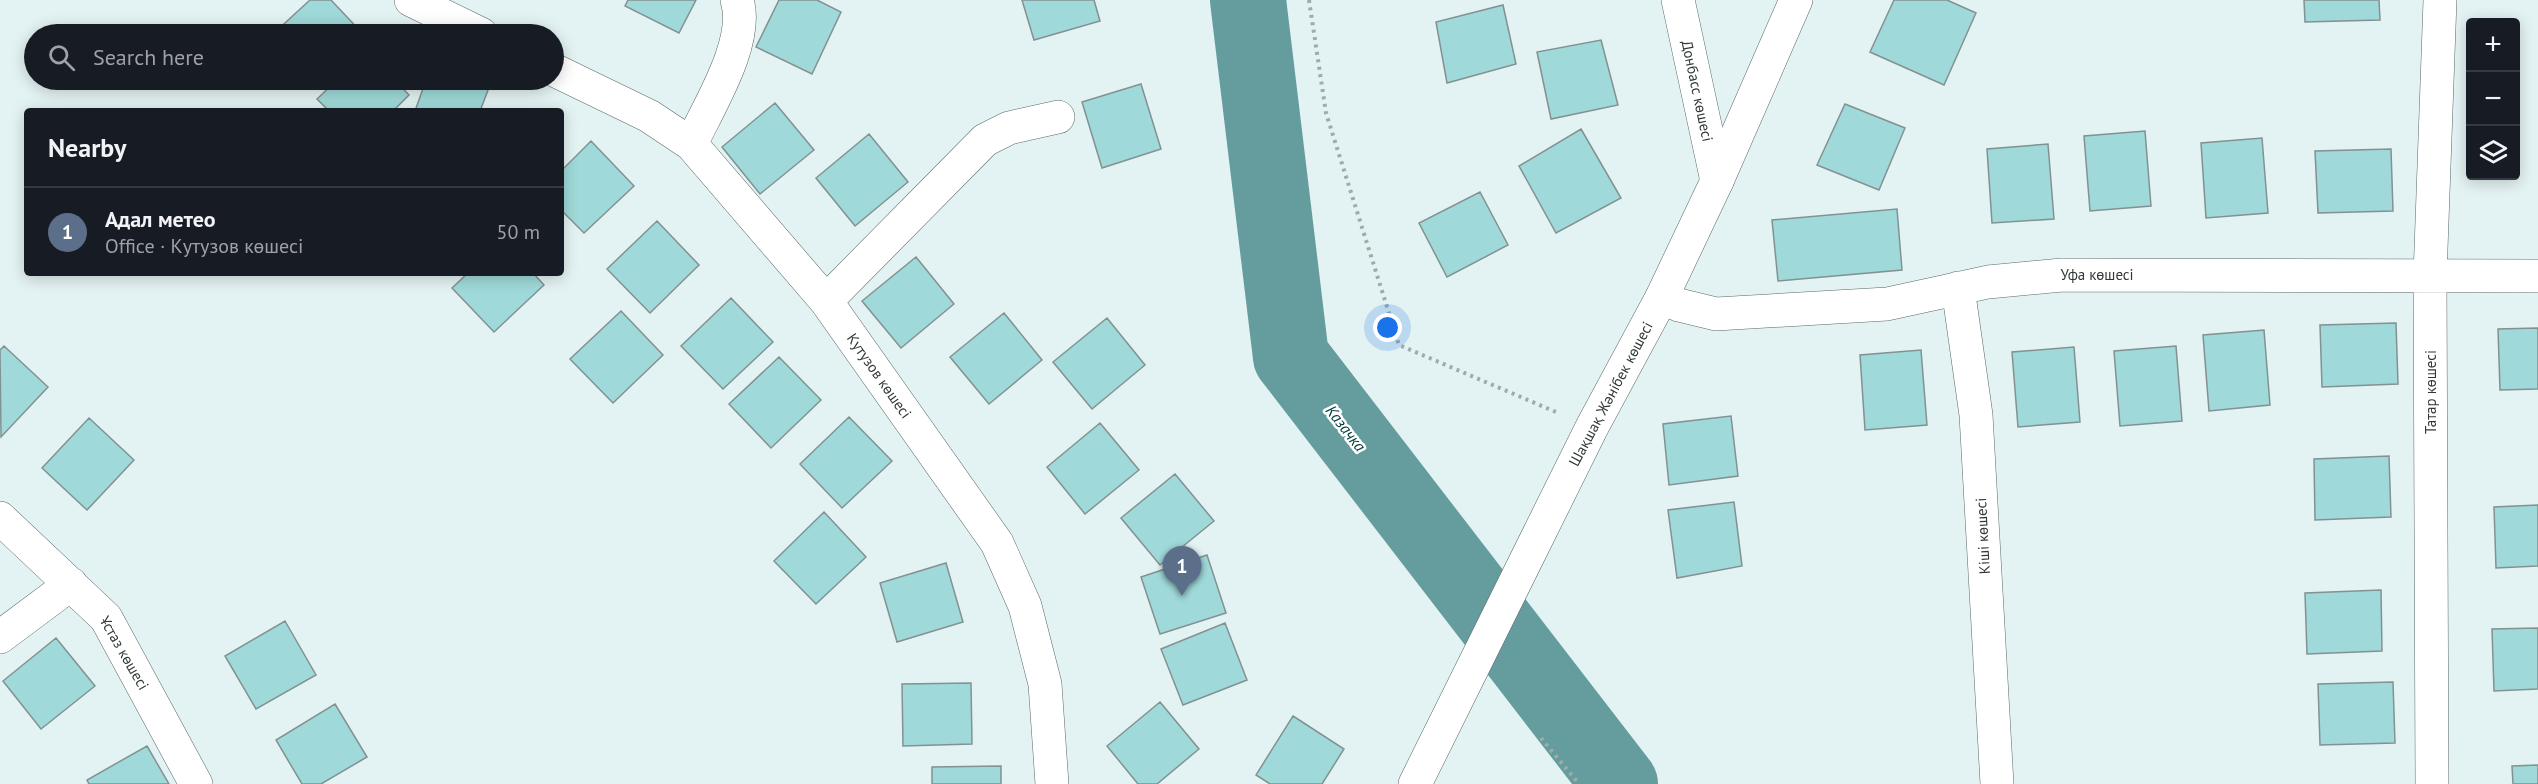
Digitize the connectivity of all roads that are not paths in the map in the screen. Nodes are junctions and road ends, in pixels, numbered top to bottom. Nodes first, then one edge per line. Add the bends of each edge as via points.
1 (411, 0) edge
2 (737, 0) edge
3 (1678, 0) edge
4 (1796, 0) edge
5 (2440, 0) edge
6 (461, 24) edge
7 (564, 75) edge
8 (1058, 117) dead end
9 (692, 144) junction
10 (1717, 181) junction
11 (2538, 276) edge
12 (2430, 277) junction
13 (1958, 288) junction
14 (1662, 297) junction
15 (826, 301) junction
16 (0, 518) edge
17 (71, 584) junction
18 (0, 637) edge
19 (196, 784) edge
20 (1052, 784) edge
21 (1415, 784) edge
22 (1997, 784) edge
23 (2432, 784) edge

1 - 6 street
2 - 9 street via 737,44
3 - 10 street, Донбасс көшесі
4 - 10 street, Шақшақ Жәнібек көшесі
5 - 12 street, Татар көшесі
7 - 9 street, Кутузов көшесі via 649,116
8 - 15 street via 1009,128 986,140
9 - 15 street, Кутузов көшесі
10 - 14 street, Шақшақ Жәнібек көшесі
11 - 12 street, Уфа көшесі
12 - 13 street, Уфа көшесі via 2062,274
12 - 23 street, Татар көшесі
13 - 14 street, Уфа көшесі via 1887,304 1716,314
13 - 22 street, Кіші көшесі via 1976,415
14 - 21 street, Шақшақ Жәнібек көшесі via 1592,428
15 - 20 street, Кутузов көшесі via 997,543 1025,606 1045,684
16 - 17 street, Ұстаз көшесі
17 - 18 street
17 - 19 street, Ұстаз көшесі via 106,618

